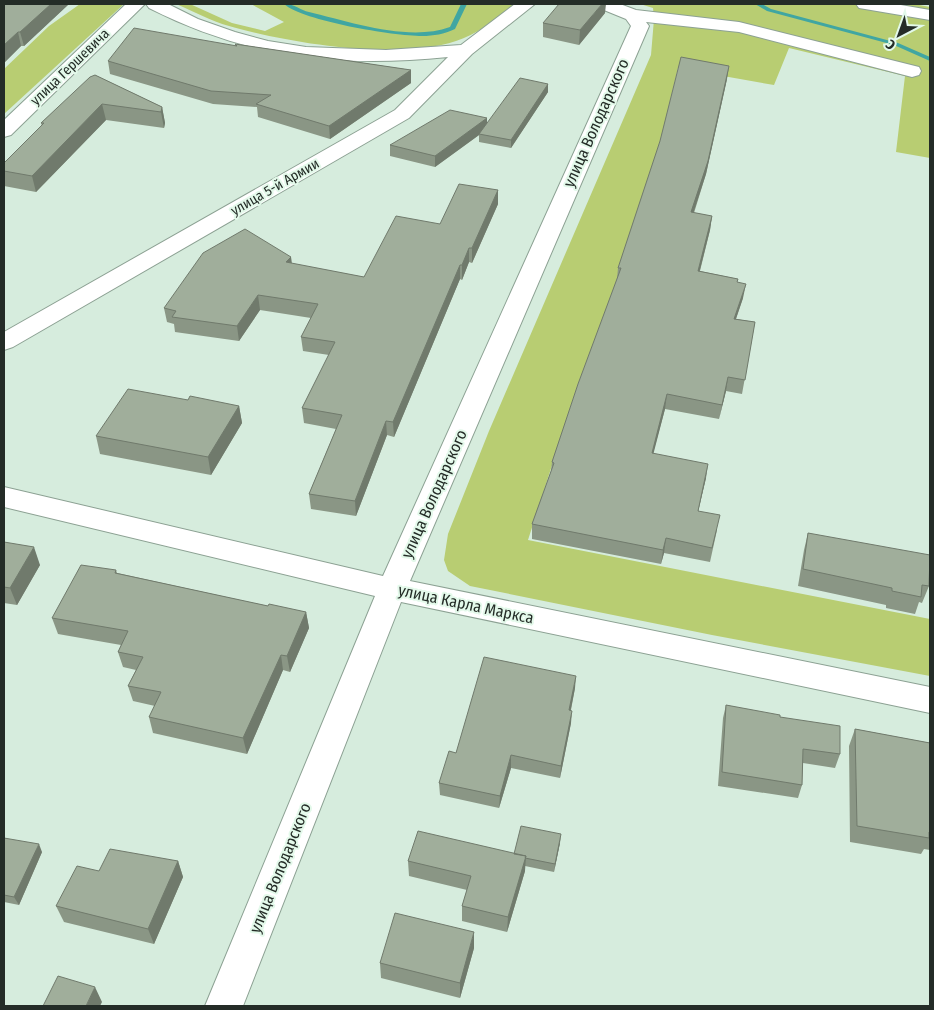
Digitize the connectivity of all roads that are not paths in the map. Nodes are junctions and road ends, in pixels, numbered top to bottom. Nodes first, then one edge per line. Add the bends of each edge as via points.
1 (136, 4) edge
2 (155, 4) edge
3 (526, 4) edge
4 (606, 4) edge
5 (865, 4) edge
6 (633, 15) junction
7 (930, 16) edge
8 (466, 50) junction
9 (912, 71) dead end
10 (4, 131) edge
11 (4, 342) edge
12 (4, 497) edge
13 (392, 589) junction
14 (930, 700) edge
15 (224, 1006) edge

1 - 10 street, улица Гершевича
2 - 8 street via 181,19 219,33 284,50 349,57 410,57
3 - 8 street, улица 5-й Армии
4 - 6 street
5 - 7 street
6 - 9 street via 739,27
6 - 13 street, улица Володарского via 640,26
8 - 11 street, улица 5-й Армии via 402,114
12 - 13 street, улица Карла Маркса
13 - 14 street, улица Карла Маркса
13 - 15 street, улица Володарского

